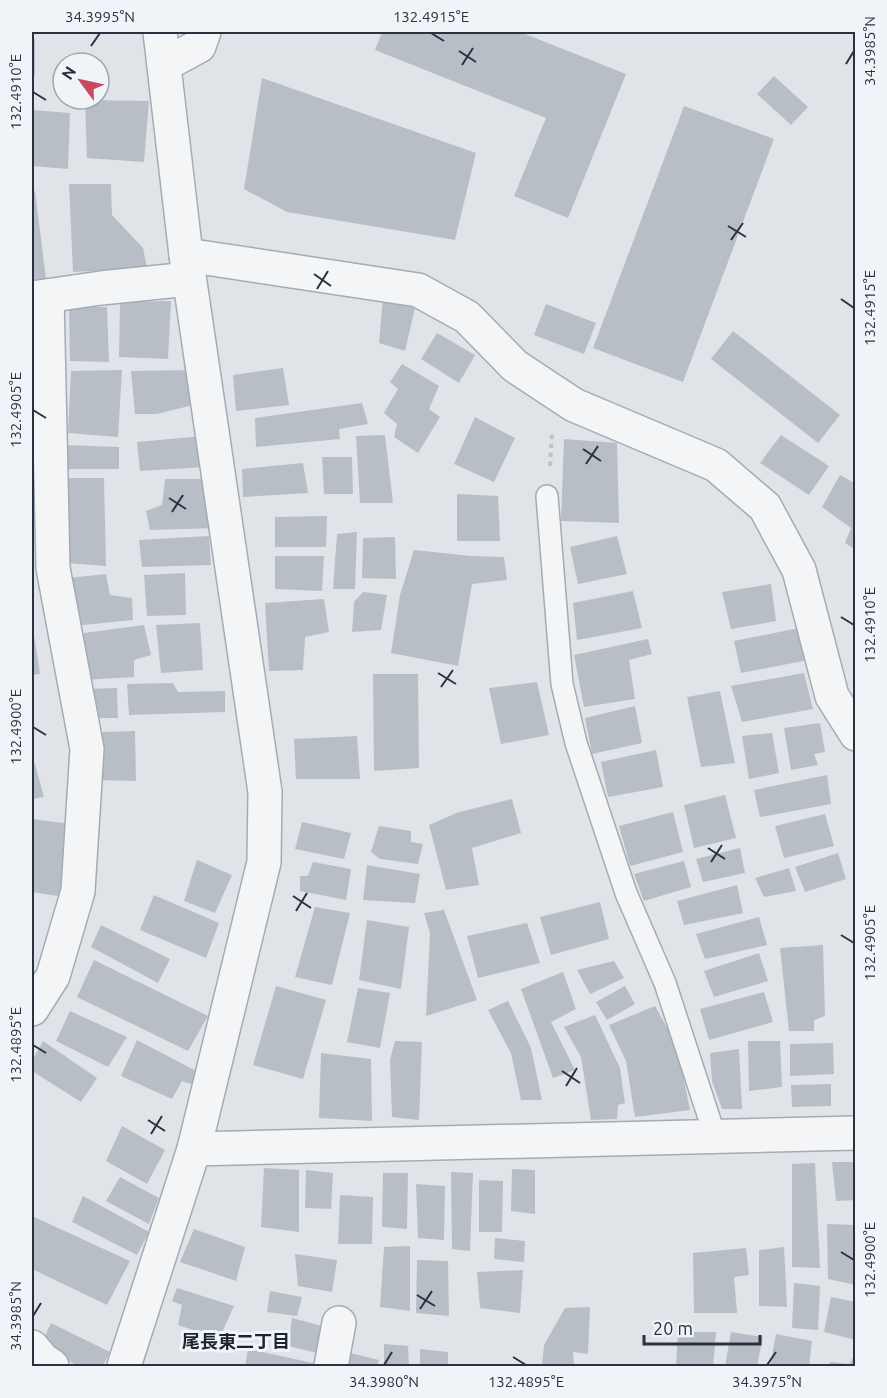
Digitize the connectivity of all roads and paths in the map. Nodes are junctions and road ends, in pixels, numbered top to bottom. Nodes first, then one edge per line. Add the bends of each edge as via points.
1 (160, 32) edge
2 (204, 32) edge
3 (164, 65) junction
4 (188, 267) junction
5 (39, 297) edge
6 (547, 496) dead end
7 (855, 734) edge
8 (32, 1009) edge
9 (855, 1132) edge
10 (715, 1136) junction
11 (194, 1149) junction
12 (339, 1323) dead end
13 (32, 1347) edge
14 (52, 1366) edge
15 (124, 1366) edge
16 (331, 1366) edge

1 - 3 street
2 - 3 street via 199,46
3 - 4 street
4 - 5 street via 101,288
4 - 7 street via 418,290 467,317 515,366 574,405 716,465 765,507 799,570 832,696
4 - 11 street via 266,792 264,862
5 - 8 street via 53,568 87,749 78,891 53,976
6 - 10 lane via 562,684 576,743 626,893 665,983
9 - 10 street
10 - 11 street
11 - 15 street
12 - 16 street
13 - 14 street

